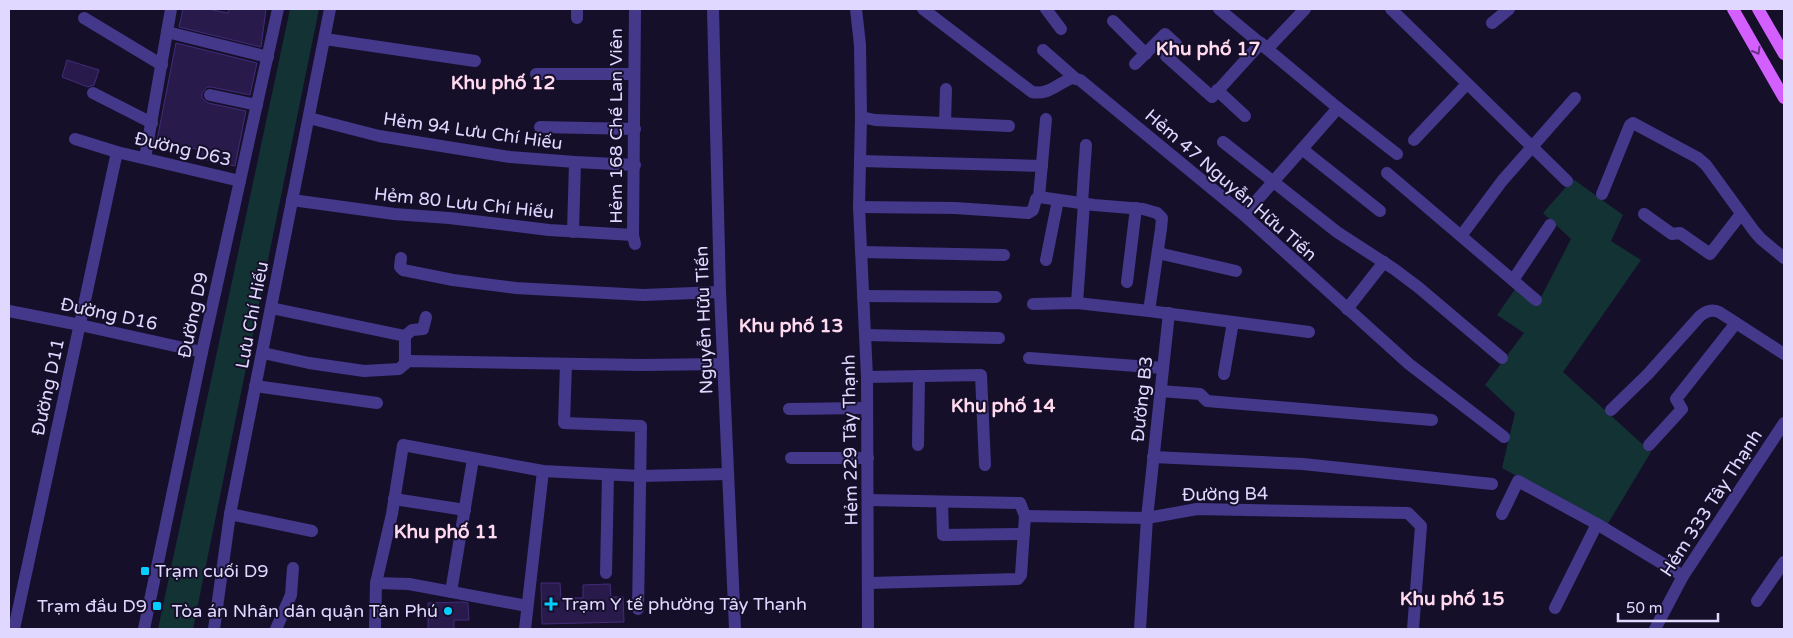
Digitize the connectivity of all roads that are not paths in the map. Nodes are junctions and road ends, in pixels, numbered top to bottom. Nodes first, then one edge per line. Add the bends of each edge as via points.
1 (278, 9) edge
2 (330, 9) edge
3 (635, 9) edge
4 (713, 9) edge
5 (856, 9) edge
6 (923, 9) edge
7 (1046, 9) edge
8 (1219, 9) edge
9 (1305, 9) edge
10 (1391, 9) edge
11 (1510, 9) edge
12 (1733, 9) edge
13 (1758, 9) edge
14 (169, 10) edge
15 (84, 18) dead end
16 (1113, 21) dead end
17 (1492, 23) dead end
18 (1061, 29) dead end
19 (167, 32) junction
20 (324, 39) junction
21 (1264, 46) junction
22 (1043, 50) dead end
23 (1146, 54) junction
24 (1784, 54) edge
25 (268, 57) junction
26 (474, 61) dead end
27 (1135, 64) dead end
28 (162, 65) junction
29 (536, 74) dead end
30 (633, 74) junction
31 (1076, 79) junction
32 (1466, 84) junction
33 (946, 89) dead end
34 (1217, 90) junction
35 (93, 93) dead end
36 (210, 94) dead end
37 (1784, 97) edge
38 (1575, 98) dead end
39 (257, 105) junction
40 (1338, 108) junction
41 (1245, 116) dead end
42 (861, 117) junction
43 (309, 118) junction
44 (1046, 119) dead end
45 (152, 123) junction
46 (945, 123) junction
47 (1009, 126) dead end
48 (540, 127) dead end
49 (635, 129) junction
50 (75, 139) dead end
51 (1414, 140) dead end
52 (1223, 142) dead end
53 (1086, 145) dead end
54 (1531, 147) junction
55 (1302, 149) junction
56 (117, 152) junction
57 (1397, 154) dead end
58 (145, 158) junction
59 (575, 162) junction
60 (860, 162) junction
61 (635, 164) junction
62 (1042, 166) junction
63 (1387, 172) dead end
64 (240, 181) junction
65 (1567, 181) dead end
66 (1274, 182) junction
67 (1602, 194) dead end
68 (1039, 197) junction
69 (292, 200) junction
70 (1058, 200) junction
71 (1083, 203) junction
72 (859, 207) junction
73 (1136, 208) junction
74 (1380, 211) dead end
75 (1644, 214) dead end
76 (1741, 214) junction
77 (1244, 216) junction
78 (1550, 225) dead end
79 (573, 232) junction
80 (1461, 236) junction
81 (634, 239) joint
82 (1159, 251) junction
83 (861, 252) junction
84 (1004, 255) dead end
85 (401, 258) dead end
86 (1784, 258) edge
87 (1046, 260) dead end
88 (1384, 262) junction
89 (1236, 271) dead end
90 (1513, 280) junction
91 (1127, 282) dead end
92 (720, 292) junction
93 (863, 296) junction
94 (996, 297) dead end
95 (1536, 300) dead end
96 (1078, 303) junction
97 (1033, 304) dead end
98 (271, 308) junction
99 (1347, 309) junction
100 (9, 311) edge
101 (1149, 311) junction
102 (1169, 313) junction
103 (426, 317) dead end
104 (1233, 322) junction
105 (1736, 323) junction
106 (80, 325) junction
107 (1309, 332) dead end
108 (865, 335) junction
109 (405, 336) junction
110 (999, 338) dead end
111 (202, 352) junction
112 (263, 353) junction
113 (1784, 354) edge
114 (1029, 358) dead end
115 (1502, 358) dead end
116 (405, 364) junction
117 (566, 364) junction
118 (723, 364) junction
119 (1163, 368) junction
120 (1224, 374) dead end
121 (919, 376) junction
122 (867, 377) junction
123 (255, 386) junction
124 (1160, 391) junction
125 (377, 403) dead end
126 (867, 408) junction
127 (789, 409) dead end
128 (1610, 410) dead end
129 (1432, 420) dead end
130 (1784, 423) edge
131 (1504, 437) dead end
132 (918, 445) dead end
133 (1650, 445) dead end
134 (1153, 457) junction
135 (791, 458) dead end
136 (868, 458) junction
137 (473, 459) junction
138 (985, 465) dead end
139 (543, 472) junction
140 (728, 474) junction
141 (608, 475) junction
142 (640, 476) junction
143 (1492, 484) dead end
144 (394, 499) junction
145 (868, 500) junction
146 (942, 502) junction
147 (464, 510) junction
148 (230, 514) junction
149 (1502, 514) dead end
150 (1025, 516) junction
151 (1147, 518) junction
152 (1597, 524) junction
153 (312, 531) dead end
154 (1024, 534) junction
155 (1784, 562) edge
156 (293, 568) dead end
157 (606, 573) dead end
158 (1683, 576) junction
159 (869, 583) junction
160 (376, 584) junction
161 (451, 592) junction
162 (1757, 601) dead end
163 (527, 606) junction
164 (1556, 608) dead end
165 (638, 609) dead end
166 (14, 629) edge
167 (144, 629) edge
168 (214, 629) edge
169 (276, 629) edge
170 (375, 629) edge
171 (524, 629) edge
172 (735, 629) edge
173 (868, 629) edge
174 (1140, 629) edge
175 (1413, 629) edge
176 (1655, 629) edge

1 - 25 street, Đường D9
2 - 20 street, Lưu Chí Hiếu
3 - 30 street, Hẻm 168 Chế Lan Viên
4 - 92 street, Nguyễn Hữu Tiến
5 - 42 street, Hẻm 229 Tây Thạnh
6 - 31 street via 1032,92 1049,91
7 - 18 street
8 - 21 street
9 - 21 street
10 - 32 street
11 - 17 street
12 -> 37 main road
13 - 24 main road
14 - 19 street
15 - 28 street
16 - 23 street
19 - 25 street
19 - 28 street
20 - 26 street
20 - 43 street, Lưu Chí Hiếu
21 - 34 street
21 - 40 street
22 - 31 street, Hẻm 47 Nguyễn Hữu Tiến
23 - 27 street
23 - 34 street via 1165,34 1176,44 1166,56 1212,97
25 - 39 street, Đường D9
28 - 45 street
29 - 30 street
30 - 49 street, Hẻm 168 Chế Lan Viên
31 - 77 street, Hẻm 47 Nguyễn Hữu Tiến
32 - 51 street
32 - 54 street
33 - 46 street
34 - 41 street
35 - 45 street
36 - 39 street
38 - 54 street
39 - 64 street, Đường D9
40 - 55 street
40 - 57 street
42 - 46 street
42 - 60 street, Hẻm 229 Tây Thạnh
43 - 59 street, Hẻm 94 Lưu Chí Hiếu via 379,136 510,157
43 - 69 street, Lưu Chí Hiếu
44 - 62 street
45 - 58 street
46 - 47 street
48 - 49 street
49 - 61 street, Hẻm 168 Chế Lan Viên
50 - 56 street, Đường D63
52 - 66 street
53 - 71 street
54 - 65 street
54 - 80 street
55 - 66 street
55 - 74 street
56 - 58 street, Đường D63
56 - 106 street, Đường D11
58 - 64 street, Đường D63
59 - 61 street, Hẻm 94 Lưu Chí Hiếu
59 - 79 street
60 - 62 street
60 - 72 street, Hẻm 229 Tây Thạnh
61 - 81 street, Hẻm 168 Chế Lan Viên
62 - 68 street
63 - 80 street
64 - 111 street, Đường D9
66 - 77 street
66 - 88 street via 1337,232
67 - 76 street via 1633,123 1698,158
68 - 70 street
68 - 72 street via 1028,213
69 - 79 street, Hẻm 80 Lưu Chí Hiếu
69 - 98 street, Lưu Chí Hiếu
70 - 71 street
70 - 87 street
71 - 73 street
71 - 96 street
72 - 83 street, Hẻm 229 Tây Thạnh
73 - 82 street via 1161,216
73 - 91 street
75 - 76 street via 1710,254
76 - 86 street via 1761,239
77 - 99 street, Hẻm 47 Nguyễn Hữu Tiến
78 - 90 street
79 - 81 street, Hẻm 80 Lưu Chí Hiếu
80 - 90 street
82 - 89 street
82 - 101 street
83 - 84 street
83 - 93 street, Hẻm 229 Tây Thạnh
85 - 92 street via 402,270 516,288 643,295
88 - 99 street
88 - 115 street
90 - 95 street
92 - 118 street, Nguyễn Hữu Tiến
93 - 94 street
93 - 108 street, Hẻm 229 Tây Thạnh
96 - 97 street
96 - 101 street
98 - 109 street
98 - 112 street, Lưu Chí Hiếu
99 - 131 street, Hẻm 47 Nguyễn Hữu Tiến via 1409,364
100 - 106 street, Đường D16
101 - 102 street
102 - 104 street
102 - 119 street, Đường B3
103 - 109 street via 424,329 412,330
104 - 107 street
104 - 120 street
105 - 113 street
105 - 128 street via 1710,310 1700,316 1648,374
105 - 133 street via 1676,399 1682,408
106 - 111 street, Đường D16
106 - 166 street, Đường D11
108 - 110 street
108 - 122 street, Hẻm 229 Tây Thạnh
109 - 116 street
111 - 167 street, Đường D9
112 - 116 street via 364,370 399,369
112 - 123 street, Lưu Chí Hiếu
114 - 119 street
116 - 117 street via 408,361
117 - 118 street
117 - 142 street via 564,423 641,426
118 - 140 street, Nguyễn Hữu Tiến
119 - 124 street, Đường B3
121 - 122 street
121 - 132 street
121 - 138 street via 980,374
122 - 126 street, Hẻm 229 Tây Thạnh
123 - 125 street
123 - 148 street, Lưu Chí Hiếu
124 - 129 street via 1200,394 1207,401
124 - 134 street, Đường B3
126 - 127 street
126 - 136 street, Hẻm 229 Tây Thạnh
130 - 158 street, Hẻm 333 Tây Thạnh
134 - 143 street via 1303,464
134 - 151 street, Đường B3
135 - 136 street
136 - 145 street, Hẻm 229 Tây Thạnh
137 - 139 street
137 - 144 street via 403,445
137 - 147 street
139 - 141 street
139 - 163 street
140 - 142 street
140 - 172 street, Nguyễn Hữu Tiến
141 - 142 street
141 - 157 street
142 - 165 street
144 - 147 street
144 - 160 street
145 - 146 street
145 - 159 street, Hẻm 229 Tây Thạnh
146 - 150 street via 1020,502
146 - 154 street via 943,536
147 - 161 street
148 - 153 street
148 - 168 street, Lưu Chí Hiếu
149 - 152 street via 1518,481
150 - 151 street, Đường B4
150 - 154 street
151 - 174 street, Đường B3
151 - 175 street, Đường B4 via 1197,509 1408,513 1421,526
152 - 158 street
152 - 164 street
154 - 159 street via 1021,575 1017,579
155 - 162 street
156 - 169 street via 291,595
158 - 176 street, Hẻm 333 Tây Thạnh
159 - 173 street, Hẻm 229 Tây Thạnh
160 - 161 street via 409,584
160 - 170 street
161 - 163 street
163 - 171 street

